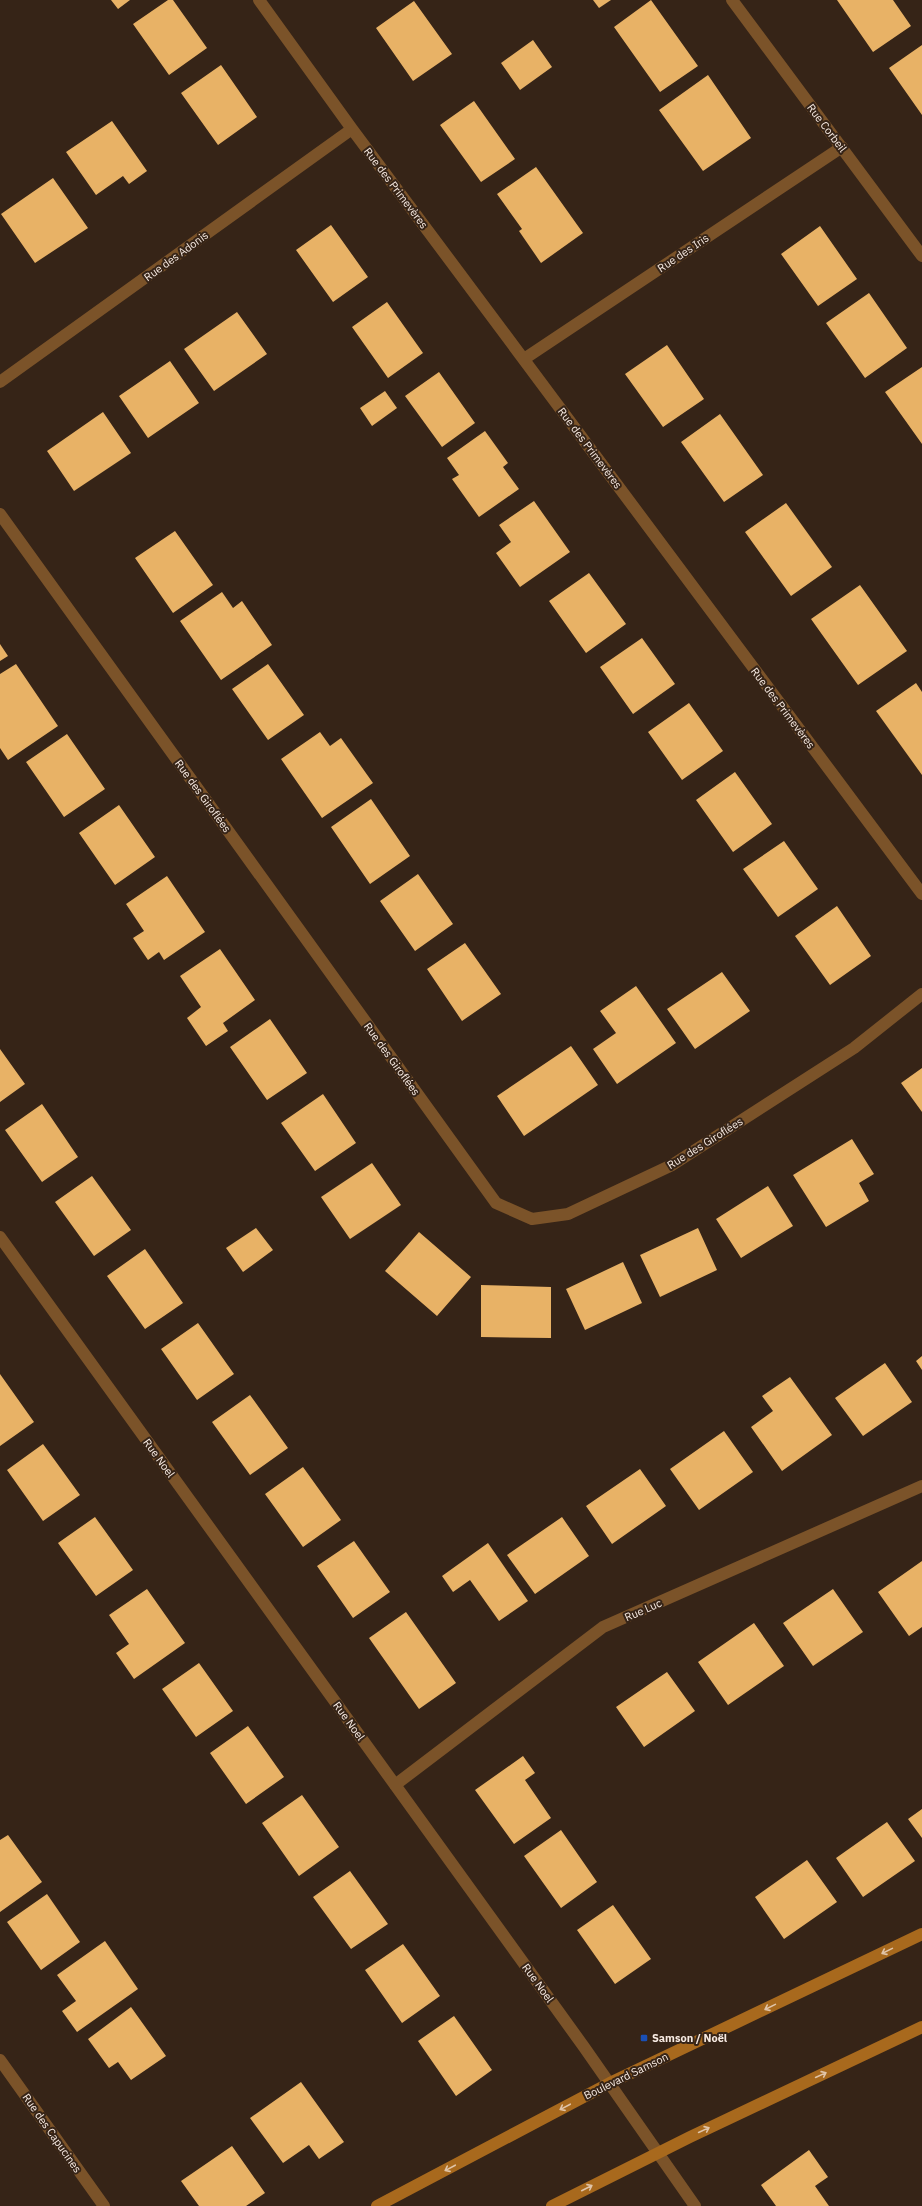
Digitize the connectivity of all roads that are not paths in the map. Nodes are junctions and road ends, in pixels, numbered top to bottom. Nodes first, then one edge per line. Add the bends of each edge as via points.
1 (260, 0) edge
2 (732, 0) edge
3 (352, 129) junction
4 (842, 147) junction
5 (922, 256) edge
6 (524, 359) junction
7 (0, 382) edge
8 (0, 514) edge
9 (922, 894) edge
10 (922, 994) edge
11 (0, 1237) edge
12 (922, 1486) edge
13 (395, 1785) junction
14 (922, 1934) edge
15 (922, 2027) edge
16 (0, 2060) edge
17 (610, 2083) junction
18 (658, 2153) junction
19 (104, 2206) edge
20 (377, 2206) edge
21 (552, 2206) edge
22 (695, 2206) edge

1 - 3 street, Rue des Primevères
2 - 4 street, Rue Corbeil
3 - 6 street, Rue des Primevères
3 - 7 street, Rue des Adonis
4 - 5 street, Rue Corbeil
4 - 6 street, Rue des Iris
6 - 9 street, Rue des Primevères
8 - 10 street, Rue des Giroflées via 496,1203 532,1219 568,1214 672,1165 854,1048
11 - 13 street, Rue Noel
12 - 13 street, Rue Luc via 603,1627
13 - 17 street, Rue Noel
14 -> 17 street, Boulevard Samson
18 -> 15 street
16 - 19 street, Rue des Capucines
17 - 18 street, Rue Noel
17 -> 20 street, Boulevard Samson
21 -> 18 street
18 - 22 street, Rue Noel

